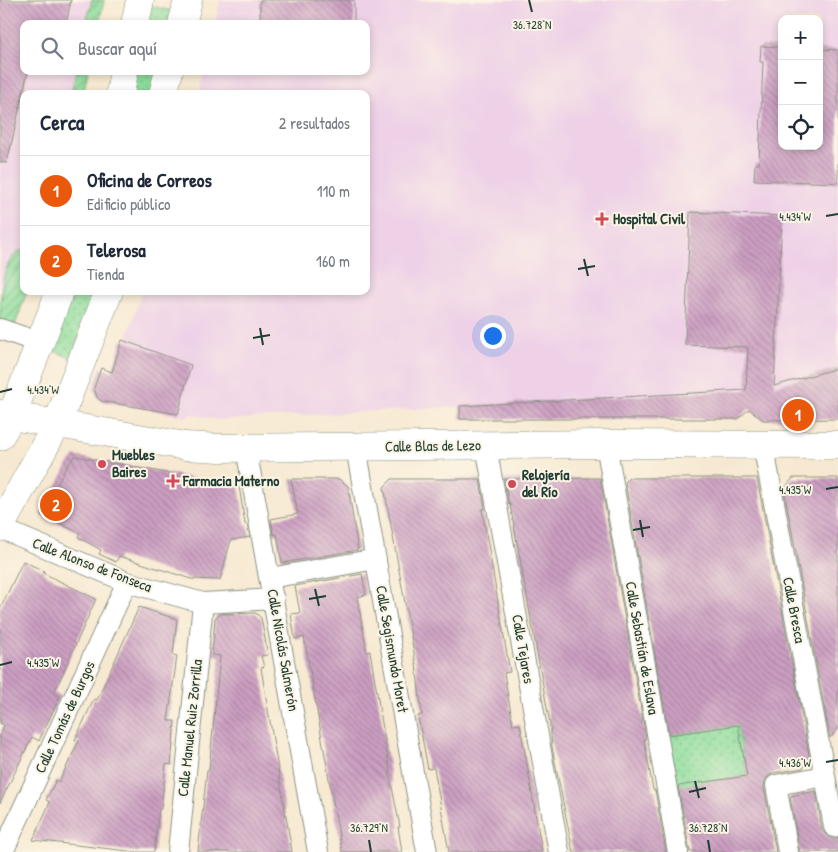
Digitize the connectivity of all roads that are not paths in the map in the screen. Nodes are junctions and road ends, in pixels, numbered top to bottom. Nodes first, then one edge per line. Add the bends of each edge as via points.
1 (140, 0) edge
2 (188, 0) edge
3 (136, 20) edge
4 (183, 20) edge
5 (123, 75) edge
6 (169, 75) edge
7 (121, 90) edge
8 (165, 90) edge
9 (59, 295) edge
10 (106, 295) edge
11 (0, 329) edge
12 (41, 343) junction
13 (20, 422) edge
14 (606, 444) junction
15 (763, 444) junction
16 (838, 445) edge
17 (486, 446) junction
18 (356, 447) junction
19 (246, 448) junction
20 (0, 528) edge
21 (376, 559) junction
22 (270, 578) junction
23 (127, 582) junction
24 (274, 599) junction
25 (203, 603) junction
26 (825, 776) junction
27 (834, 827) dead end
28 (2, 852) edge
29 (178, 852) edge
30 (318, 852) edge
31 (427, 852) edge
32 (559, 852) edge
33 (678, 852) edge
34 (788, 852) edge

1 - 3 main road
2 - 4 main road
5 - 7 main road
6 - 8 main road
9 - 12 main road
10 - 13 main road
11 - 12 street
12 - 13 main road
13 - 19 main road, Calle Blas de Lezo via 185,446
13 - 20 main road
14 - 15 main road, Calle Blas de Lezo
14 - 17 main road, Calle Blas de Lezo
14 - 33 street, Calle Sebastián de Eslava
15 - 16 main road, Calle Blas de Lezo
15 - 26 street, Calle Bresca
17 - 18 main road, Calle Blas de Lezo
17 - 32 street, Calle Tejares
18 - 19 main road, Calle Blas de Lezo
18 - 21 street, Calle Segismundo Moret
19 - 22 street, Calle Nicolás Salmerón
20 - 23 street, Calle Alonso de Fonseca
21 - 22 street
21 - 31 street, Calle Segismundo Moret
22 - 24 street, Calle Nicolás Salmerón
23 - 25 street, Calle Alonso de Fonseca
23 - 28 street, Calle Tomás de Burgos
24 - 25 street, Calle Alonso de Fonseca
24 - 30 street, Calle Nicolás Salmerón
25 - 29 street, Calle Manuel Ruiz Zorrilla
26 - 27 street, Calle Bresca
26 - 34 street via 776,785

